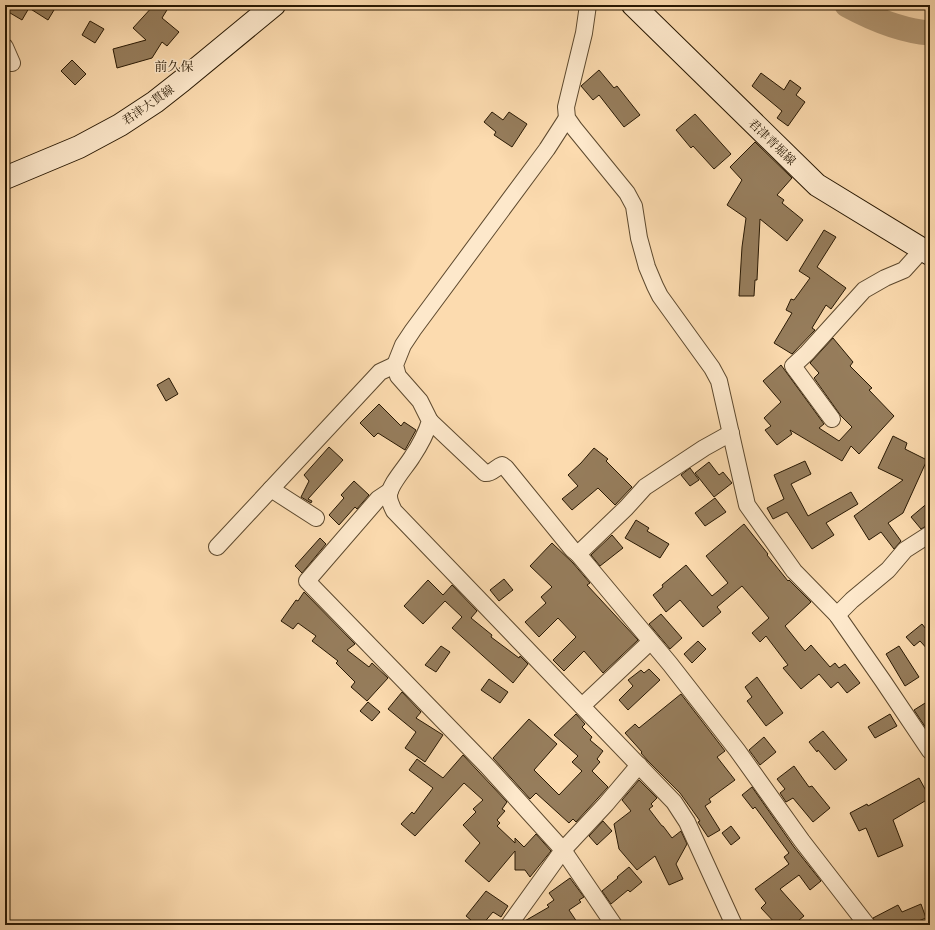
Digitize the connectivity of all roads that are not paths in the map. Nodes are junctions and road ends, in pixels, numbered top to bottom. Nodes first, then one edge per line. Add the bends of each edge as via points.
1 (274, 5) edge
2 (588, 5) edge
3 (633, 5) edge
4 (5, 47) edge
5 (12, 63) dead end
6 (567, 118) junction
7 (5, 178) edge
8 (926, 252) edge
9 (395, 365) junction
10 (832, 419) dead end
11 (430, 421) junction
12 (731, 433) junction
13 (271, 489) junction
14 (390, 492) junction
15 (316, 518) dead end
16 (930, 534) edge
17 (217, 547) dead end
18 (578, 554) junction
19 (837, 615) junction
20 (650, 642) junction
21 (582, 706) junction
22 (930, 751) edge
23 (639, 765) junction
24 (563, 850) junction
25 (509, 925) edge
26 (614, 925) edge
27 (734, 925) edge
28 (867, 925) edge

1 - 7 main road, 君津大貫線 via 177,85 126,121 79,147
2 - 6 street via 566,107
3 - 8 main road, 君津青堀線 via 817,185
4 - 5 street
6 - 9 street via 547,149 413,330 403,345
6 - 12 street via 628,193 634,206 639,238 654,286 719,381
8 - 10 street via 904,270 864,290 793,366
9 - 11 street via 398,376 420,401
9 - 13 street via 380,372
11 - 14 street via 426,434
11 - 18 street via 485,473 489,474 500,465 504,466
12 - 18 street via 645,487
12 - 19 street via 747,505 794,571
13 - 15 street
13 - 17 street
14 - 21 street via 389,498 394,511
14 - 24 street via 378,499 308,581 481,760
16 - 19 street via 905,550 888,570
18 - 20 street
19 - 22 street
20 - 21 street
20 - 28 street via 737,750 802,841
21 - 23 street
23 - 24 street
23 - 27 street via 674,802 687,822
24 - 25 street
24 - 26 street

